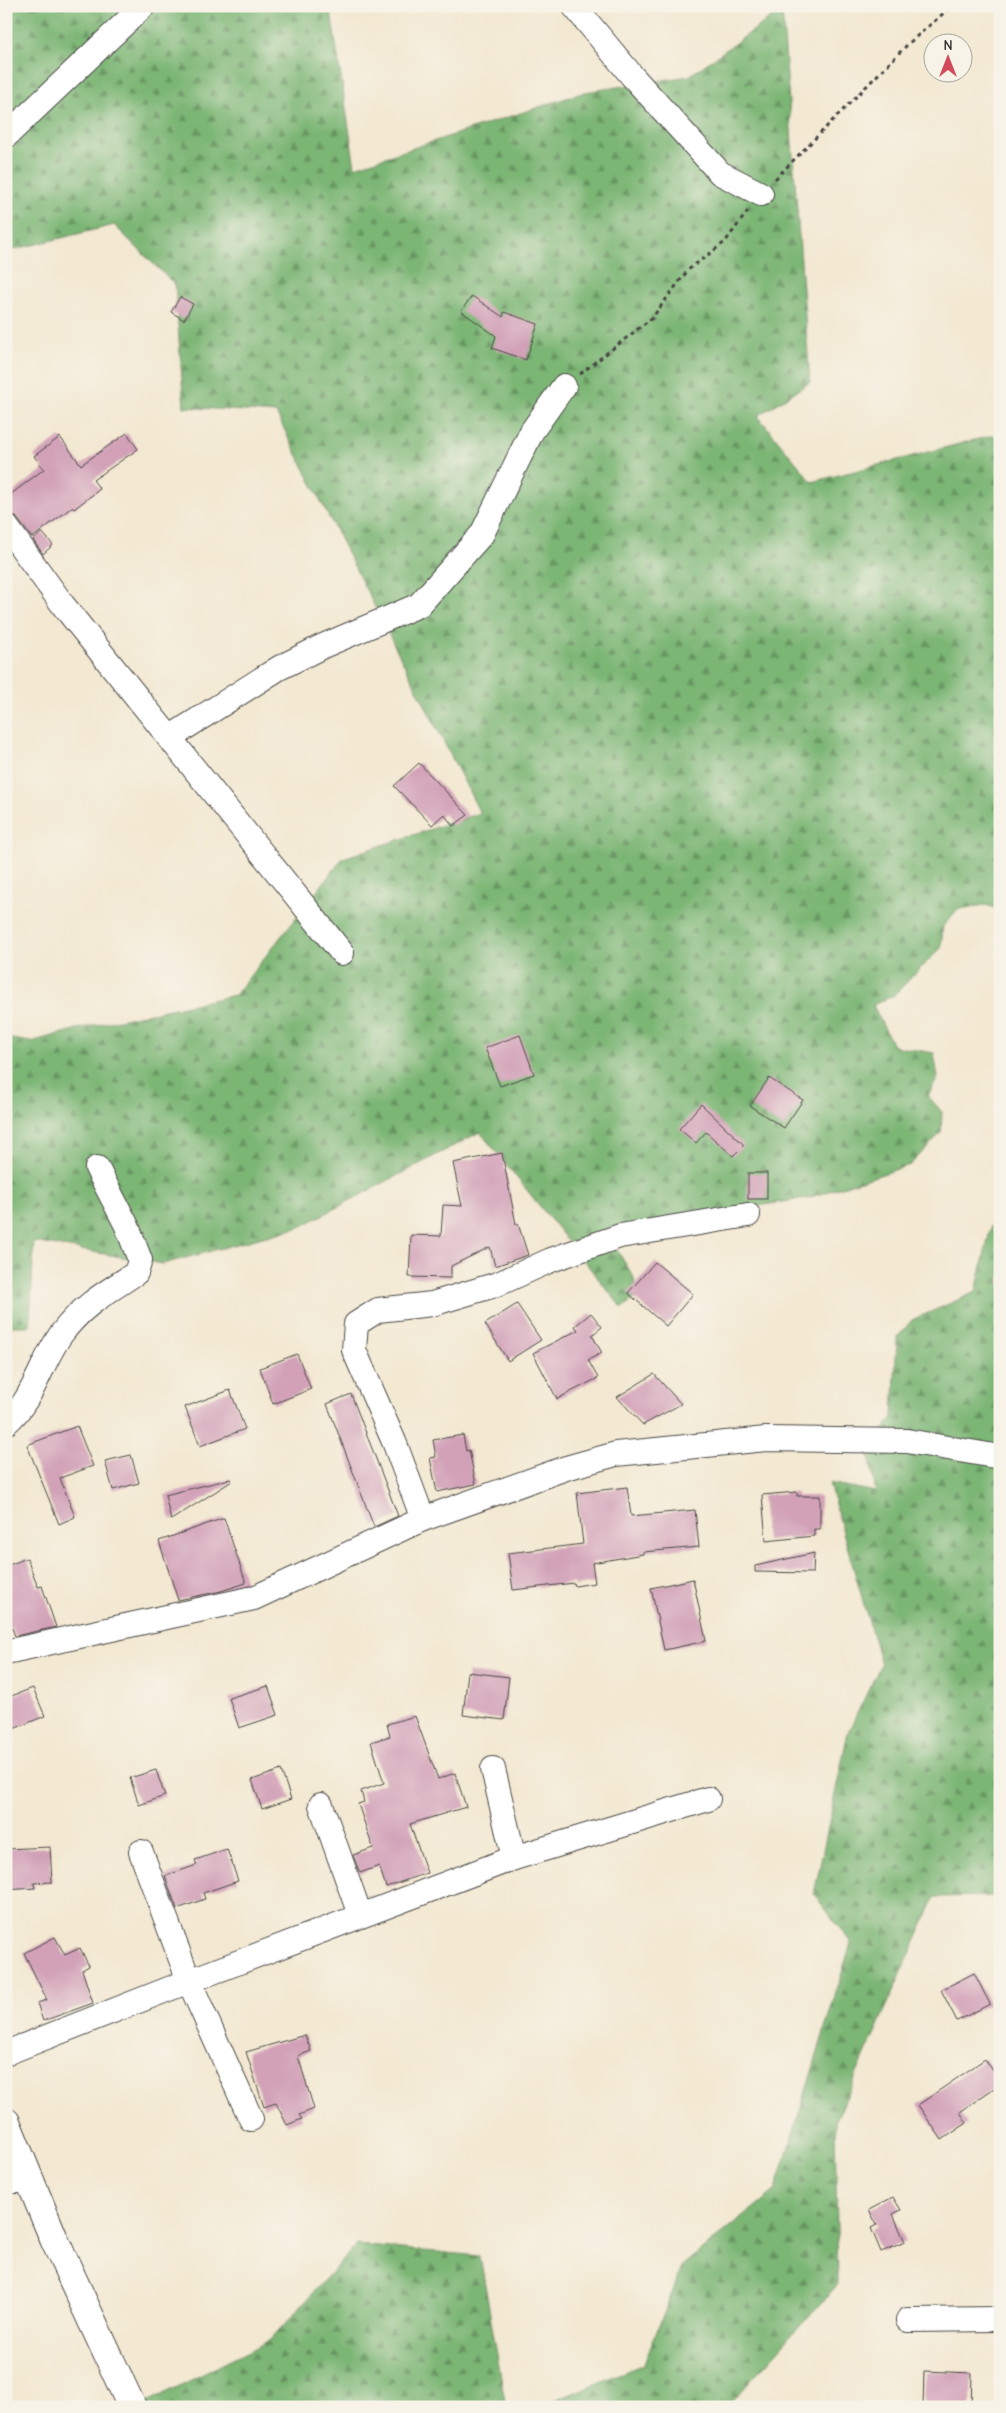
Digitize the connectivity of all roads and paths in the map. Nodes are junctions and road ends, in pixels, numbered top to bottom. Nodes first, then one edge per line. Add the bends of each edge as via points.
1 (143, 6) edge
2 (574, 6) edge
3 (6, 136) edge
4 (761, 194) dead end
5 (564, 386) dead end
6 (6, 526) edge
7 (169, 738) junction
8 (342, 953) dead end
9 (97, 1168) dead end
10 (748, 1215) dead end
11 (6, 1423) edge
12 (1000, 1457) edge
13 (423, 1519) junction
14 (6, 1652) edge
15 (493, 1769) dead end
16 (708, 1799) dead end
17 (321, 1805) dead end
18 (141, 1852) dead end
19 (514, 1858) junction
20 (360, 1915) junction
21 (189, 1981) junction
22 (6, 2054) edge
23 (252, 2119) dead end
24 (6, 2122) edge
25 (19, 2181) edge
26 (1000, 2319) edge
27 (908, 2320) dead end
28 (132, 2407) edge

1 - 3 street
2 - 4 street via 720,173
5 - 7 street via 532,431 482,534 419,605 279,668
6 - 7 street via 63,605
7 - 8 street
9 - 11 street via 127,1226 140,1260 136,1273 86,1305 61,1334 19,1412
10 - 13 street via 620,1236 552,1260 498,1284 432,1304 378,1310 356,1324 354,1350
12 - 13 street via 907,1441 766,1439 616,1454 566,1468
13 - 14 street via 254,1598
15 - 19 street
16 - 19 street
17 - 20 street
18 - 21 street
19 - 20 street
20 - 21 street
21 - 22 street
21 - 23 street
24 - 25 main road
25 - 28 main road via 54,2239
26 - 27 street

